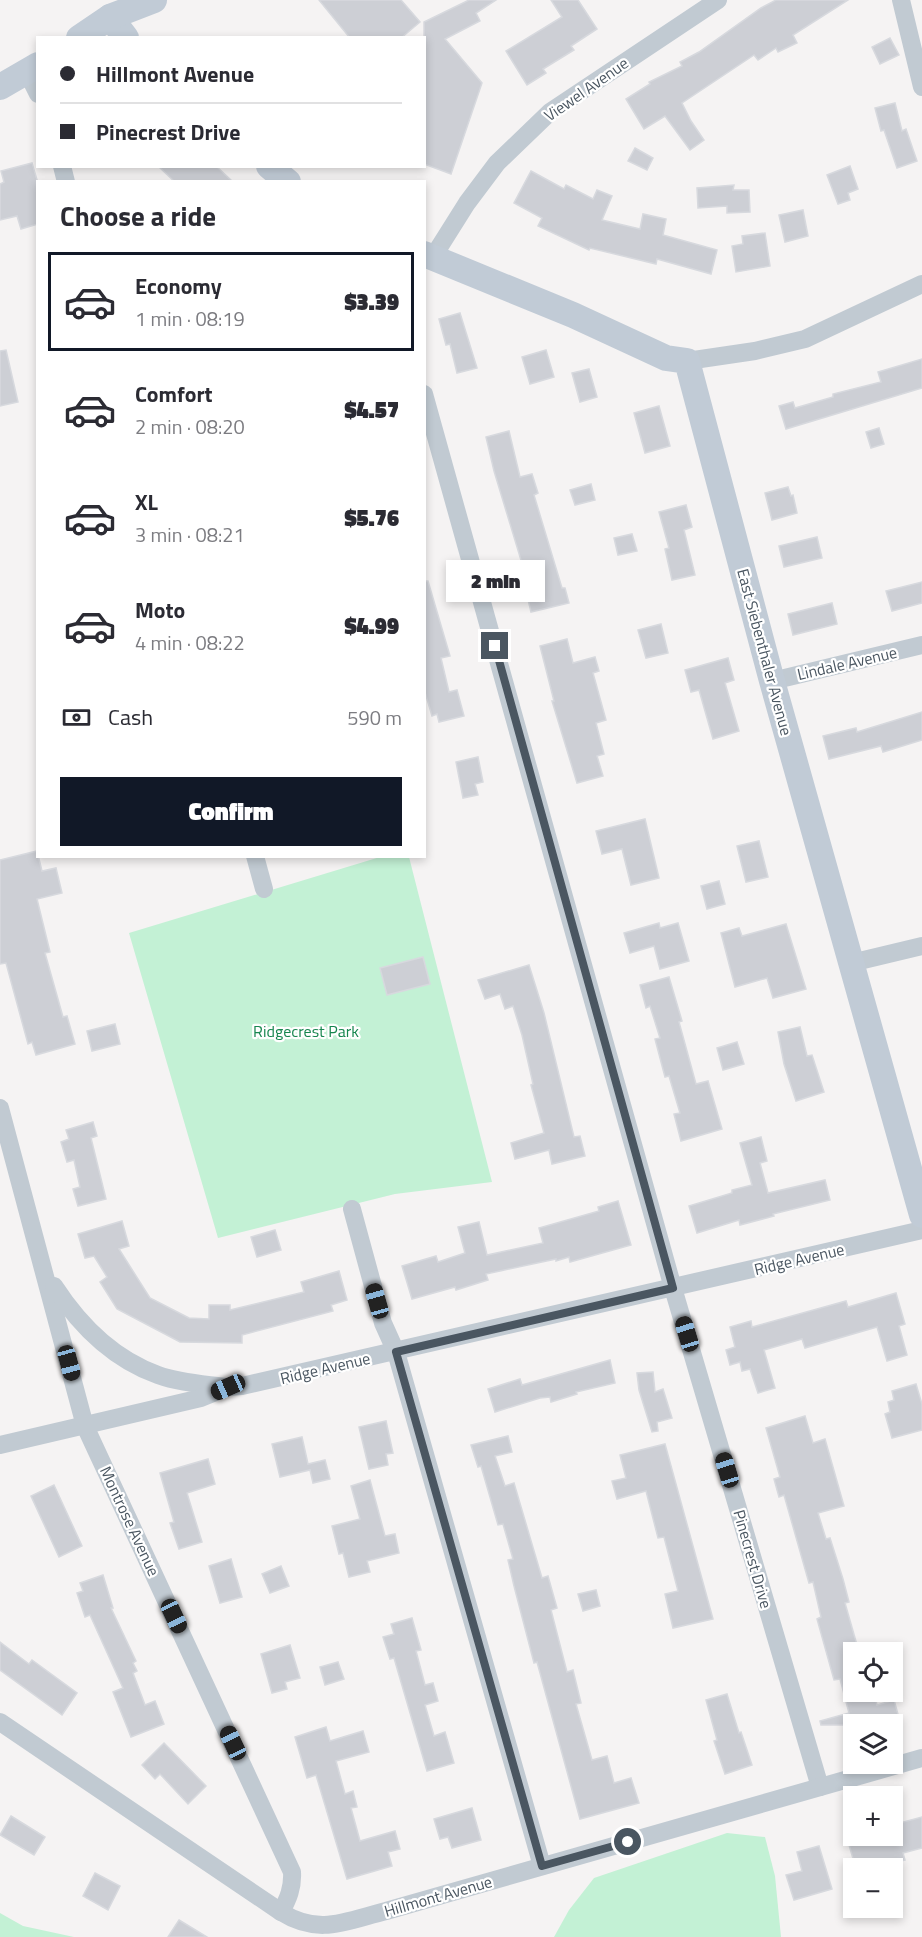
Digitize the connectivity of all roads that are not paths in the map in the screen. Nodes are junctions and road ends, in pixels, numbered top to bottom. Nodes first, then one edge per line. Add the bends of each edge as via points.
1 (154, 0) edge
2 (718, 0) edge
3 (902, 0) edge
4 (117, 8) edge
5 (82, 36) edge
6 (125, 36) edge
7 (35, 76) edge
8 (0, 87) edge
9 (922, 87) edge
10 (271, 168) edge
11 (286, 180) edge
12 (428, 256) edge
13 (922, 284) edge
14 (687, 360) junction
15 (426, 401) edge
16 (922, 645) edge
17 (772, 681) junction
18 (256, 858) edge
19 (264, 889) dead end
20 (922, 946) edge
21 (851, 963) junction
22 (0, 1108) edge
23 (352, 1209) dead end
24 (922, 1215) edge
25 (922, 1230) edge
26 (41, 1257) junction
27 (673, 1288) junction
28 (396, 1352) junction
29 (228, 1387) junction
30 (86, 1426) junction
31 (0, 1445) edge
32 (0, 1722) edge
33 (922, 1758) edge
34 (820, 1787) junction
35 (542, 1866) junction
36 (281, 1912) junction

1 - 4 main road
2 - 12 street, Viewel Avenue via 550,112 497,163
3 - 9 street
4 - 5 main road
4 - 6 main road
7 - 8 main road
10 - 11 main road
12 - 14 main road via 666,358
13 - 14 street via 805,339 755,351
14 - 17 main road, East Siebenthaler Avenue
15 - 27 street, Pinecrest Drive
16 - 17 street, Lindale Avenue
17 - 21 main road, East Siebenthaler Avenue
18 - 19 street
20 - 21 street
21 - 24 main road, East Siebenthaler Avenue
22 - 26 street
23 - 28 street via 383,1323
25 - 27 street, Ridge Avenue
26 - 29 street via 69,1308 110,1350 159,1376
26 - 30 street
27 - 28 street, Ridge Avenue
27 - 34 street, Pinecrest Drive
28 - 29 street, Ridge Avenue
28 - 35 street
29 - 30 street, Ridge Avenue via 201,1398
30 - 31 street, Ridge Avenue
30 - 36 street, Montrose Avenue via 292,1872 293,1882
32 - 36 street, Hillmont Avenue
33 - 34 street, Hillmont Avenue
34 - 35 street, Hillmont Avenue
35 - 36 street, Hillmont Avenue via 326,1926 309,1926

